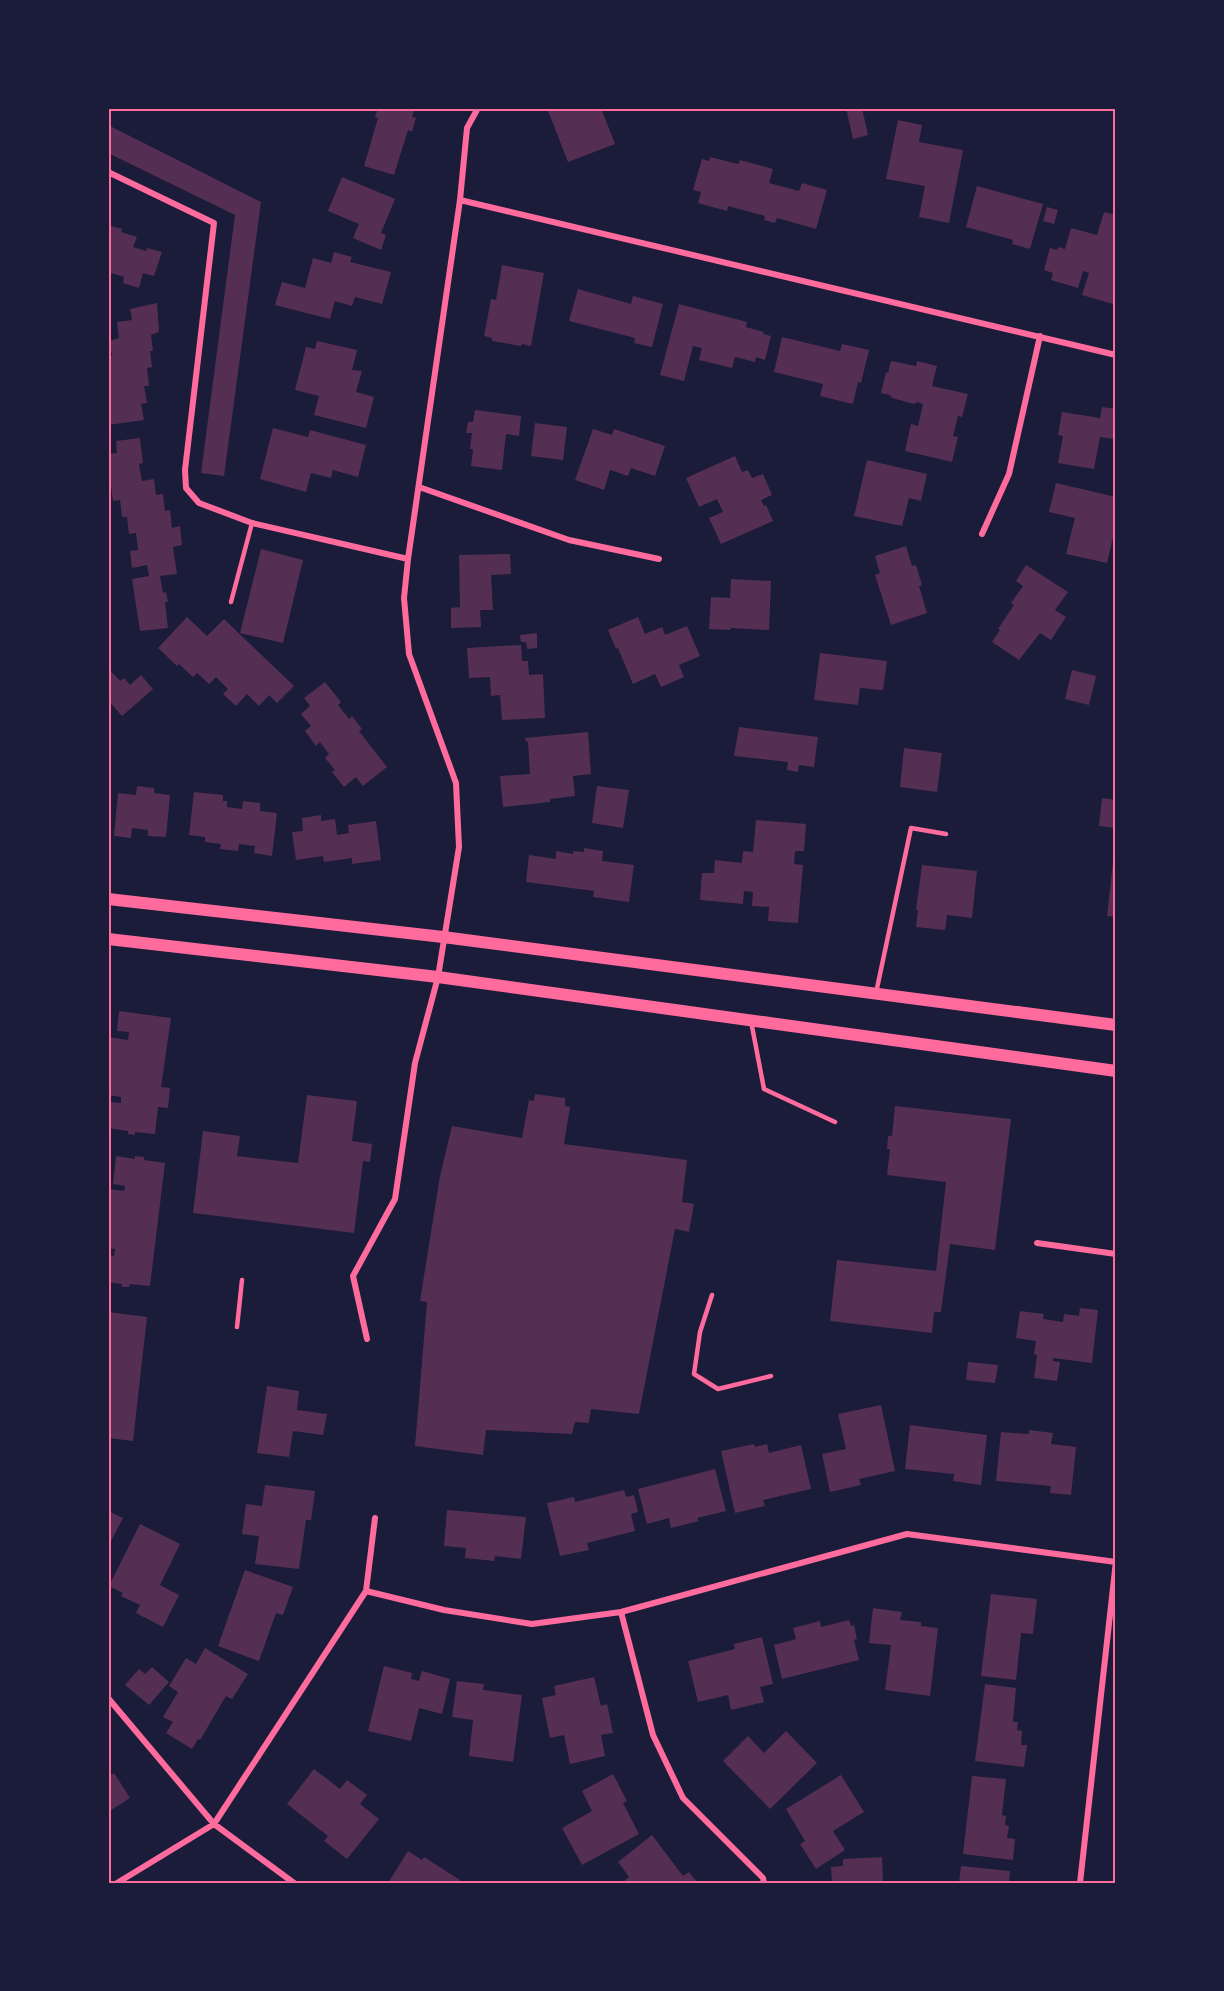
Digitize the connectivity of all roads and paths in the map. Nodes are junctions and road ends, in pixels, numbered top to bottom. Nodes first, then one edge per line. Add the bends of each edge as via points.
1 (478, 108) edge
2 (108, 172) edge
3 (460, 200) junction
4 (1040, 336) junction
5 (1116, 355) edge
6 (418, 487) junction
7 (252, 523) junction
8 (982, 534) dead end
9 (408, 559) junction
10 (658, 559) dead end
11 (231, 602) dead end
12 (946, 834) dead end
13 (108, 899) edge
14 (443, 937) junction
15 (108, 939) edge
16 (438, 977) junction
17 (876, 993) junction
18 (751, 1020) junction
19 (1116, 1025) edge
20 (1116, 1071) edge
21 (835, 1122) dead end
22 (1037, 1243) dead end
23 (1116, 1254) edge
24 (242, 1280) dead end
25 (712, 1295) dead end
26 (237, 1327) dead end
27 (367, 1339) dead end
28 (771, 1376) dead end
29 (375, 1518) dead end
30 (1116, 1562) edge
31 (366, 1592) junction
32 (621, 1612) junction
33 (108, 1698) edge
34 (214, 1824) junction
35 (117, 1883) edge
36 (294, 1883) edge
37 (764, 1883) edge
38 (1080, 1883) edge

1 - 3 street via 467,128
2 - 7 street via 214,223 186,488 199,503
3 - 4 street
3 - 6 street
4 - 5 street
4 - 8 street via 1009,474
6 - 9 street
6 - 10 street via 569,540
7 - 9 street
7 - 11 lane
9 - 14 street via 404,598 409,654 456,783 459,847
12 - 17 lane via 911,828
13 - 14 main road
14 - 16 street
14 - 17 main road
15 - 16 main road
16 - 18 main road
16 - 27 street via 415,1063 396,1199 353,1276
17 - 19 main road
18 - 20 main road
18 - 21 lane via 764,1089
22 - 23 street
24 - 26 lane
25 - 28 lane via 700,1332 694,1374 718,1389
29 - 31 street
30 - 32 street via 907,1534
30 - 38 street
31 - 32 street via 532,1624
31 - 34 street
32 - 37 street via 653,1735 683,1798 764,1878
33 - 34 street
34 - 35 street
34 - 36 street

